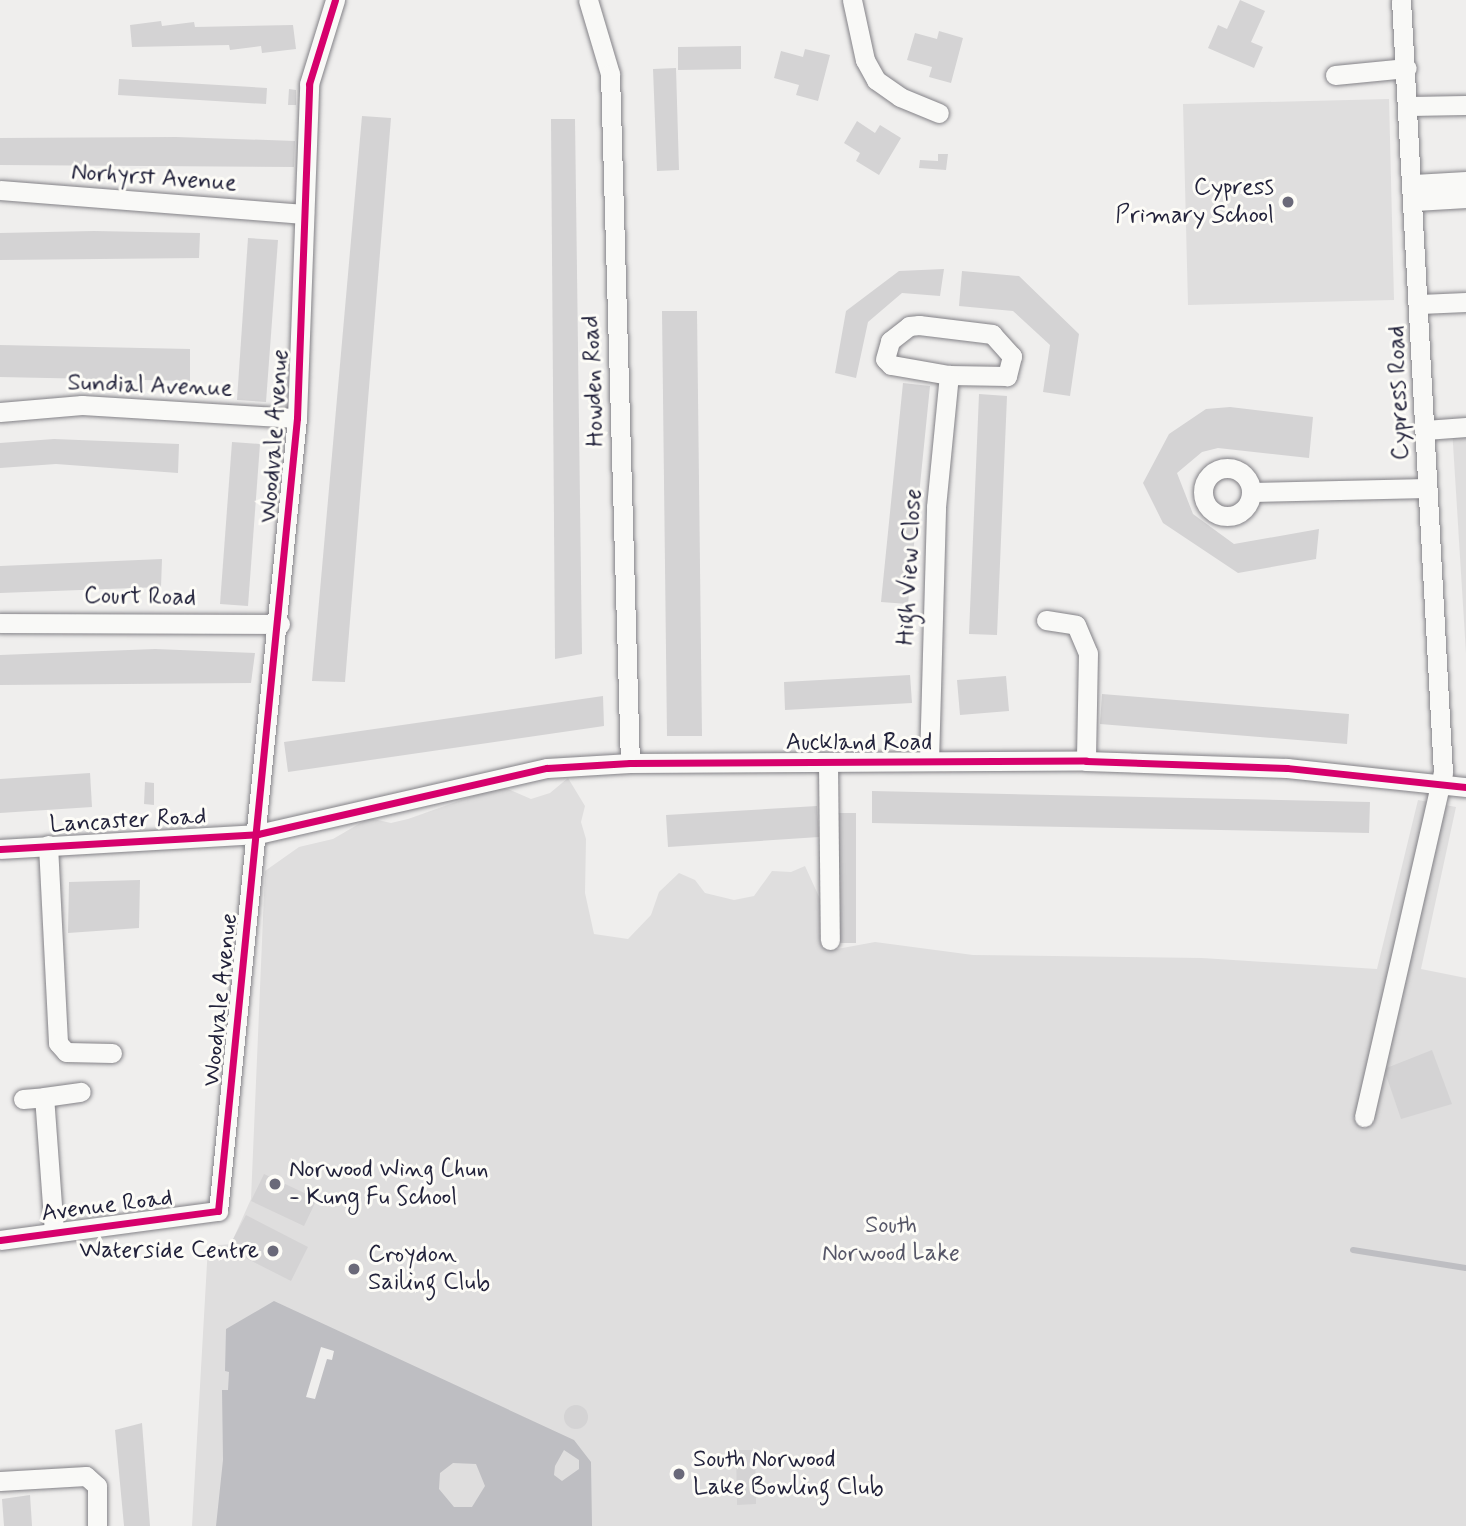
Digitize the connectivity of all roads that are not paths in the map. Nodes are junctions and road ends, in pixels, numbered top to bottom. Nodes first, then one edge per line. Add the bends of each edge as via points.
1 (335, 0) edge
2 (588, 0) edge
3 (852, 0) edge
4 (1401, 0) edge
5 (1408, 68) junction
6 (1335, 75) dead end
7 (1466, 105) edge
8 (1410, 106) junction
9 (939, 113) dead end
10 (1466, 181) edge
11 (0, 190) edge
12 (1415, 192) junction
13 (1466, 198) edge
14 (304, 214) junction
15 (1466, 302) edge
16 (1420, 304) junction
17 (949, 375) junction
18 (0, 412) edge
19 (298, 418) junction
20 (1466, 427) edge
21 (1425, 430) junction
22 (1427, 488) junction
23 (1252, 492) dead end
24 (1046, 620) dead end
25 (0, 624) edge
26 (280, 624) junction
27 (929, 761) junction
28 (1086, 761) junction
29 (630, 763) junction
30 (828, 763) junction
31 (1440, 784) junction
32 (1466, 787) edge
33 (258, 834) junction
34 (48, 845) junction
35 (0, 849) edge
36 (830, 940) dead end
37 (112, 1053) dead end
38 (81, 1093) dead end
39 (44, 1097) junction
40 (23, 1099) dead end
41 (1364, 1117) dead end
42 (218, 1211) joint
43 (54, 1232) junction
44 (0, 1240) edge
45 (0, 1480) edge
46 (97, 1526) edge

1 - 14 street, Woodvale Avenue via 309,84
2 - 29 street, Howden Road via 610,74
3 - 9 street via 865,60 876,80 900,97
4 - 5 street, Cypress Road
5 - 6 street
5 - 8 street, Cypress Road
7 - 8 street
8 - 12 street, Cypress Road
10 - 12 street
11 - 14 street, Norhyrst Avenue
12 - 13 street
12 - 16 street, Cypress Road
14 - 19 street, Woodvale Avenue
15 - 16 street
16 - 21 street, Cypress Road
17 - 17 street via 891,365 885,351 900,331 919,326 992,334 1012,356 1007,376
17 - 27 street, High View Close via 936,507
18 - 19 street, Sundial Avenue via 82,405
19 - 26 street, Woodvale Avenue
20 - 21 street
21 - 22 street, Cypress Road
22 - 23 street
22 - 31 street, Cypress Road
24 - 28 street via 1076,625 1085,641 1090,667
25 - 26 street, Court Road
26 - 33 street, Woodvale Avenue
27 - 28 street, Auckland Road
27 - 30 street, Auckland Road
28 - 31 street, Auckland Road via 1287,768
29 - 30 street, Auckland Road
29 - 33 street, Auckland Road via 547,768
30 - 36 street
31 - 32 street, Auckland Road
31 - 41 street, Cypress Road
33 - 34 street, Lancaster Road
33 - 42 street, Woodvale Avenue
34 - 35 street, Lancaster Road
34 - 37 street via 58,1043 65,1052
38 - 39 street
39 - 40 street
39 - 43 street
42 - 43 street, Avenue Road
43 - 44 street, Avenue Road
45 - 46 street via 86,1476 97,1486

